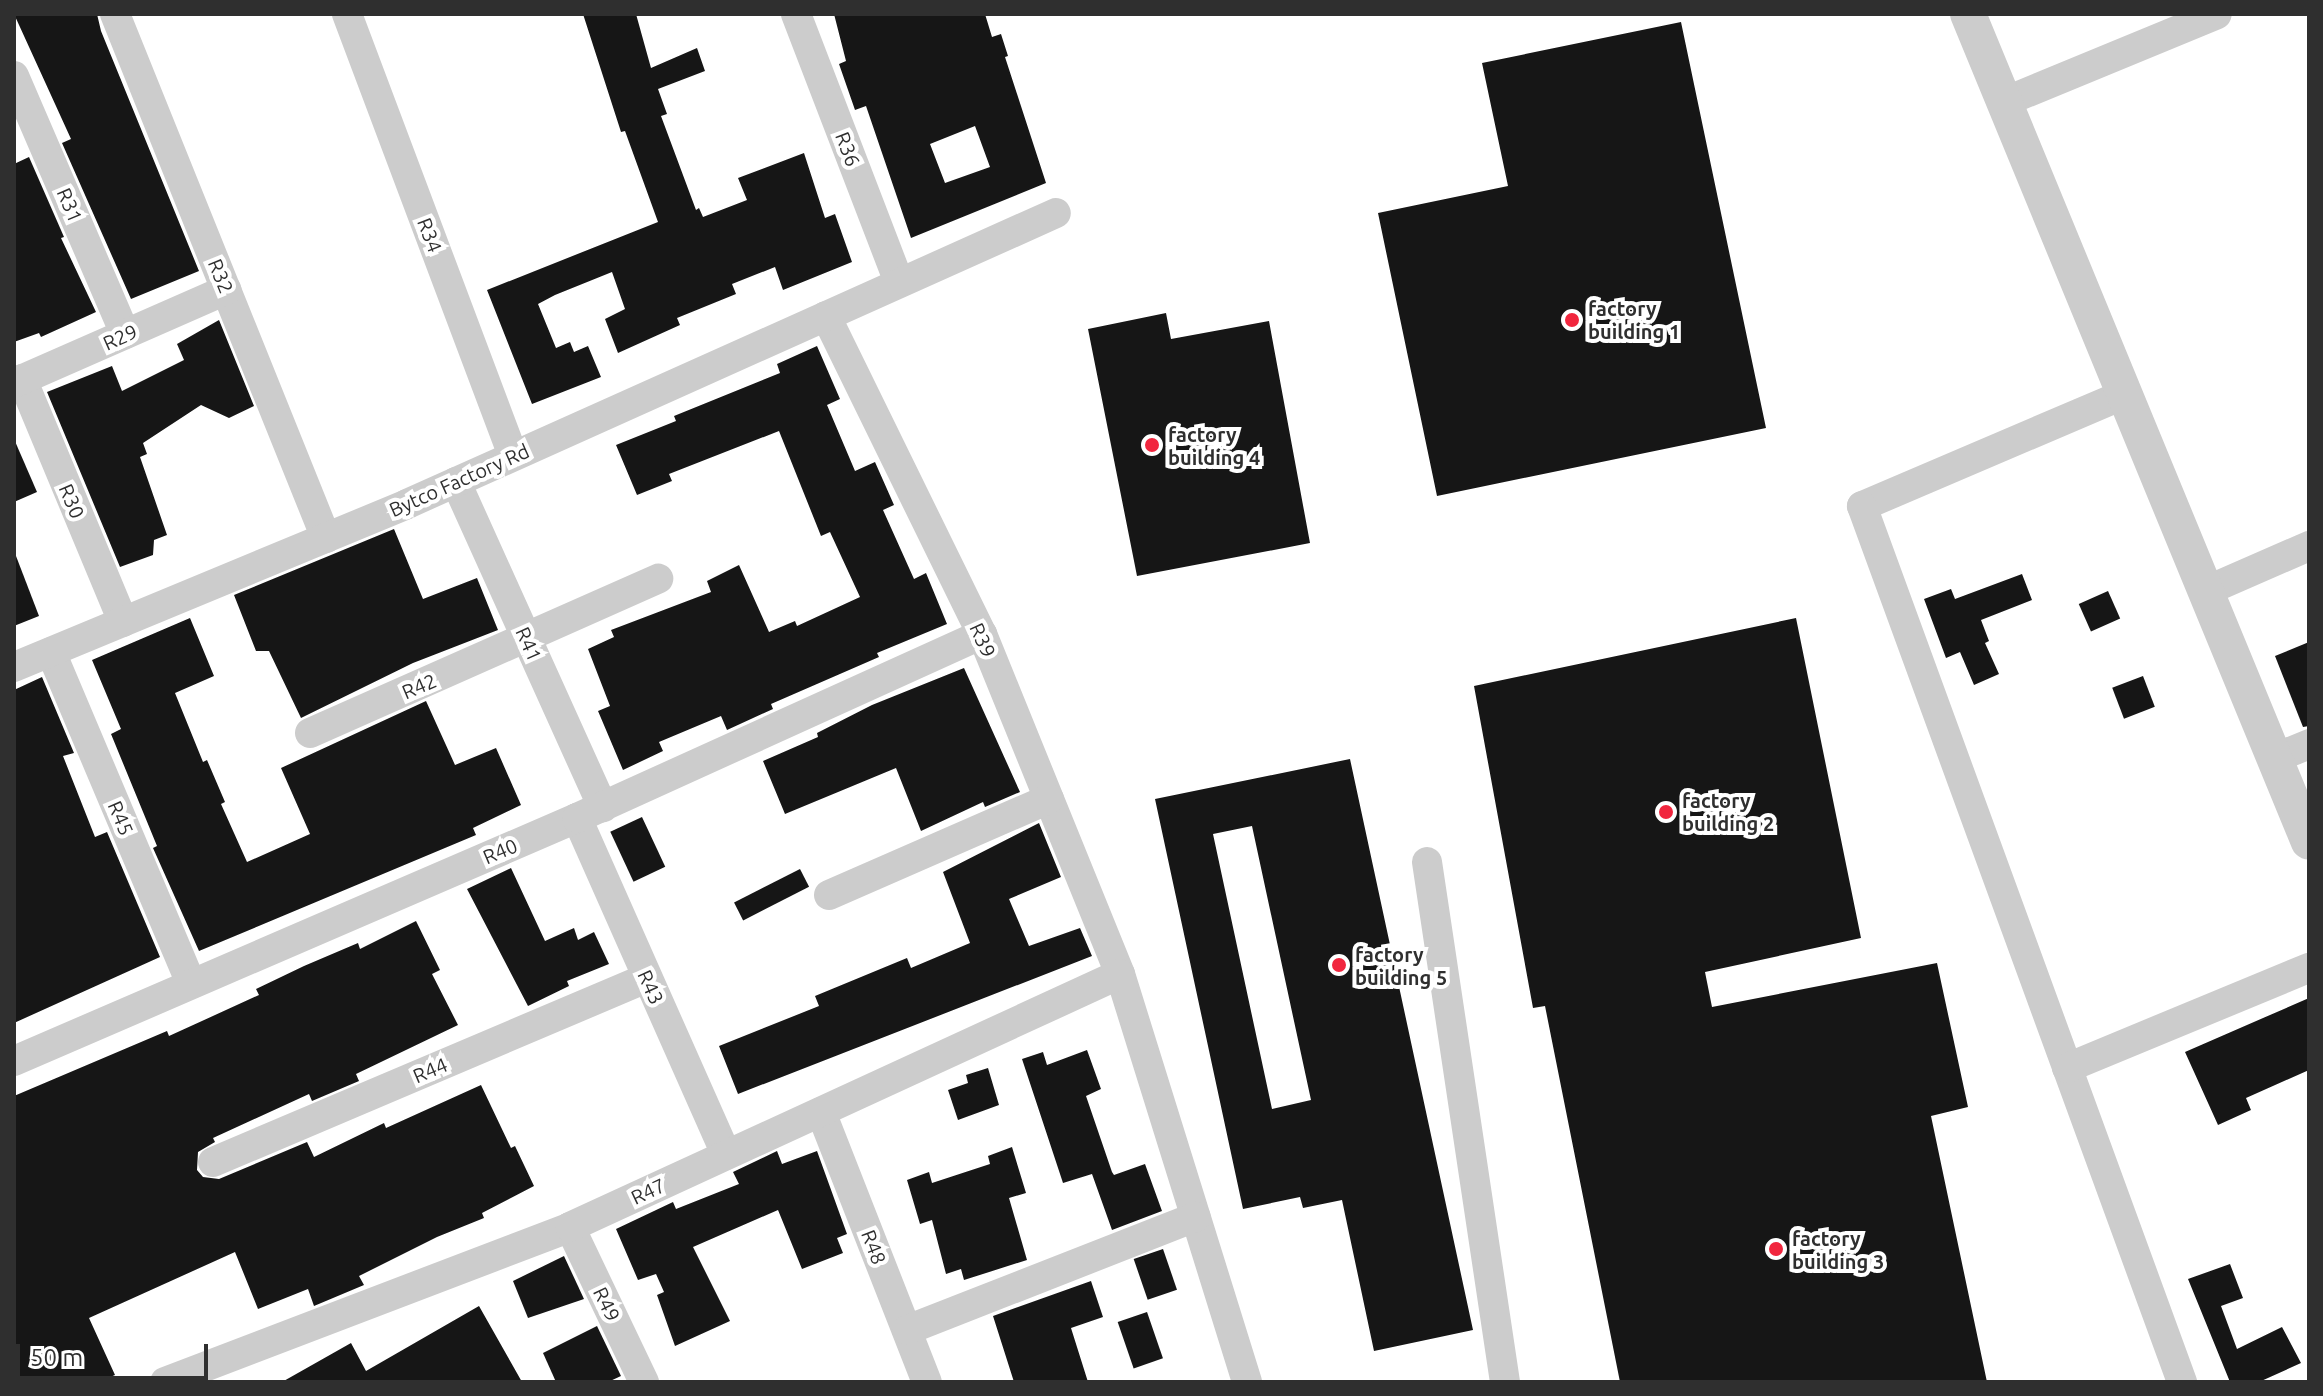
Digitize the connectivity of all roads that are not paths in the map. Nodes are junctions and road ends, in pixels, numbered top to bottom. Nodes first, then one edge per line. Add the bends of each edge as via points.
1 (115, 14) edge
2 (347, 14) edge
3 (796, 14) edge
4 (1968, 14) edge
5 (2217, 14) edge
6 (14, 76) edge
7 (2004, 102) junction
8 (26, 136) edge
9 (1056, 213) dead end
10 (899, 283) junction
11 (226, 290) junction
12 (826, 316) junction
13 (125, 334) junction
14 (18, 381) edge
15 (2125, 394) junction
16 (513, 456) junction
17 (456, 482) junction
18 (326, 538) junction
19 (2309, 546) edge
20 (658, 579) dead end
21 (2206, 591) junction
22 (123, 622) junction
23 (982, 634) junction
24 (527, 639) junction
25 (51, 652) junction
26 (14, 667) edge
27 (310, 733) dead end
28 (2309, 744) edge
29 (2275, 758) junction
30 (1049, 799) junction
31 (590, 812) junction
32 (2309, 842) edge
33 (1427, 862) dead end
34 (829, 895) dead end
35 (2309, 968) edge
36 (1120, 974) junction
37 (647, 978) junction
38 (191, 984) junction
39 (14, 1061) edge
40 (2067, 1068) junction
41 (821, 1112) junction
42 (726, 1155) junction
43 (213, 1162) dead end
44 (1196, 1217) junction
45 (570, 1227) junction
46 (907, 1330) junction
47 (165, 1382) edge
48 (644, 1382) edge
49 (927, 1382) edge
50 (1247, 1382) edge
51 (1505, 1382) edge
52 (2182, 1382) edge

1 - 11 street, R32
2 - 16 street, R34
3 - 10 street, R36
4 - 7 street
5 - 7 street
6 - 8 street, R31
7 - 15 street
8 - 13 street, R31
9 - 10 street, Bytco Factory Rd
10 - 12 street, Bytco Factory Rd
11 - 13 street, R29
11 - 18 street, R32
12 - 16 street, Bytco Factory Rd
12 - 23 street, R39
13 - 14 street, R29
14 - 22 street, R30
15 - 21 street
15 - 40 street via 1862,506
16 - 17 street, Bytco Factory Rd
17 - 18 street, Bytco Factory Rd
17 - 24 street, R41
18 - 22 street, Bytco Factory Rd
19 - 21 street
20 - 24 street, R42
21 - 29 street
22 - 25 street, Bytco Factory Rd
23 - 30 street, R39
23 - 31 street, R40
24 - 27 street, R42
24 - 31 street, R41
25 - 26 street, Bytco Factory Rd
25 - 38 street, R45
28 - 29 street
29 - 32 street
30 - 34 street
30 - 36 street, R39
31 - 37 street, R43
31 - 38 street, R40
33 - 51 street
35 - 40 street
36 - 41 street, R47
36 - 44 street, R39
37 - 42 street, R43
37 - 43 street, R44
38 - 39 street, R40
40 - 52 street
41 - 42 street, R47
41 - 46 street, R48
42 - 45 street, R47
44 - 46 street
44 - 50 street, R39
45 - 47 street, R47
45 - 48 street, R49
46 - 49 street, R48

